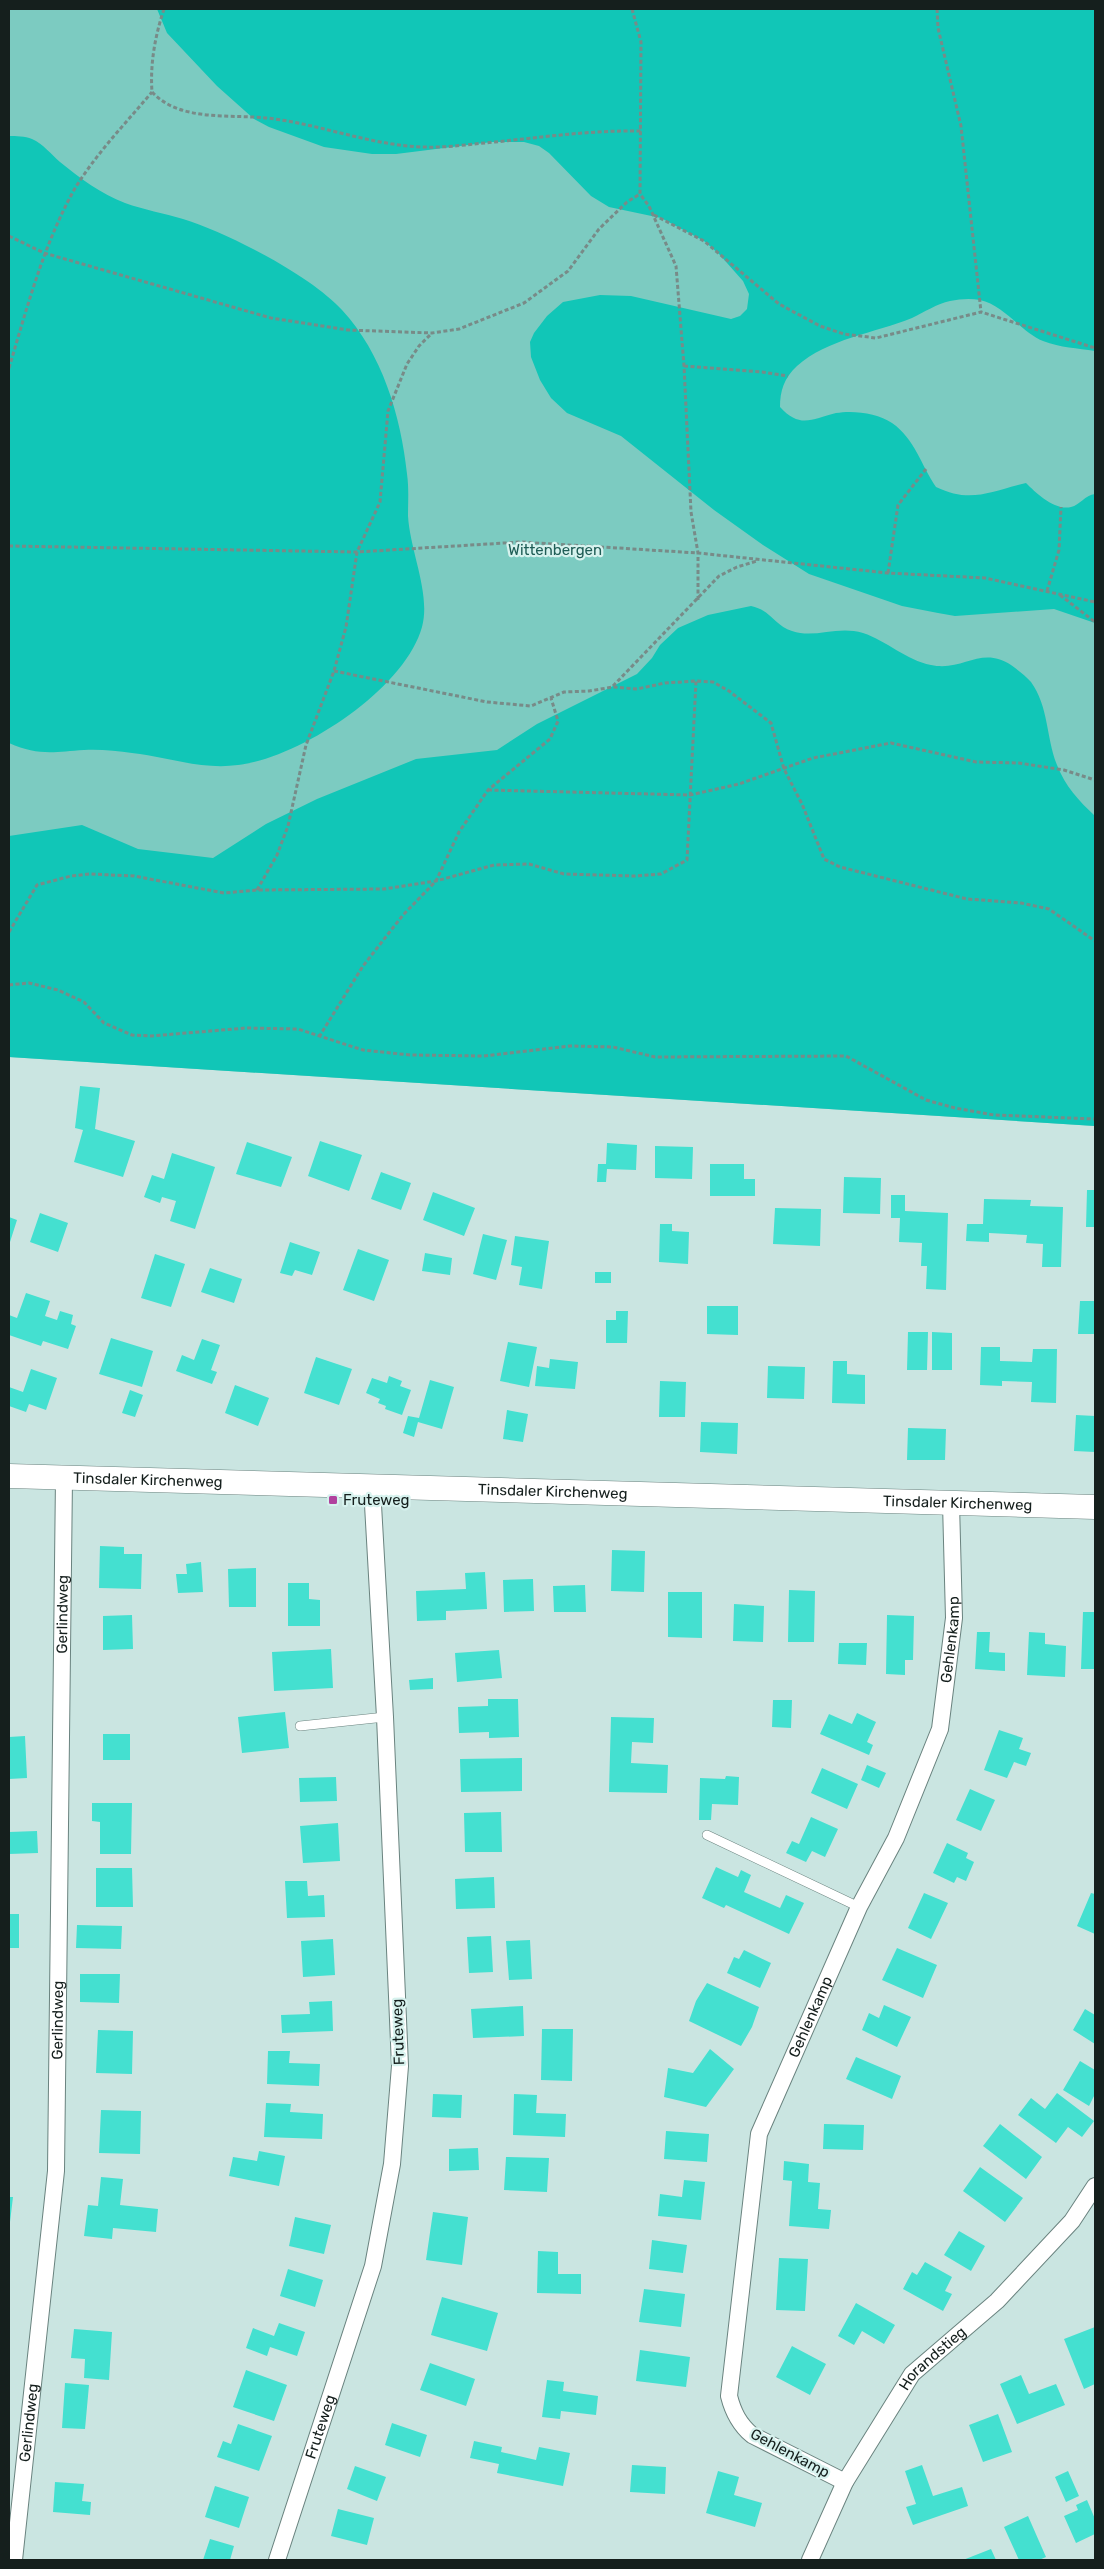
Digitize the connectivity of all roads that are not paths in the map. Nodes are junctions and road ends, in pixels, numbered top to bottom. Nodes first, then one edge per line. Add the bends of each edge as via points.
1 (9, 1476) edge
2 (64, 1478) junction
3 (372, 1487) junction
4 (951, 1502) junction
5 (1095, 1507) edge
6 (385, 1717) junction
7 (300, 1726) dead end
8 (707, 1835) dead end
9 (859, 1908) junction
10 (1095, 2186) edge
11 (845, 2482) junction
12 (14, 2560) edge
13 (277, 2560) edge
14 (810, 2560) edge

1 - 2 street, Tinsdaler Kirchenweg
2 - 3 street, Tinsdaler Kirchenweg
2 - 12 street, Gerlindweg via 56,2171
3 - 4 street, Tinsdaler Kirchenweg
3 - 6 street, Fruteweg
4 - 5 street, Tinsdaler Kirchenweg
4 - 9 street, Gehlenkamp via 954,1618 940,1728 896,1838
6 - 7 lane
6 - 13 street, Fruteweg via 400,2066 392,2164 373,2266
8 - 9 lane
9 - 11 street, Gehlenkamp via 759,2134 729,2396 742,2427
10 - 11 street, Horandstieg via 1072,2222 997,2301 912,2374
11 - 14 street, Horandstieg

